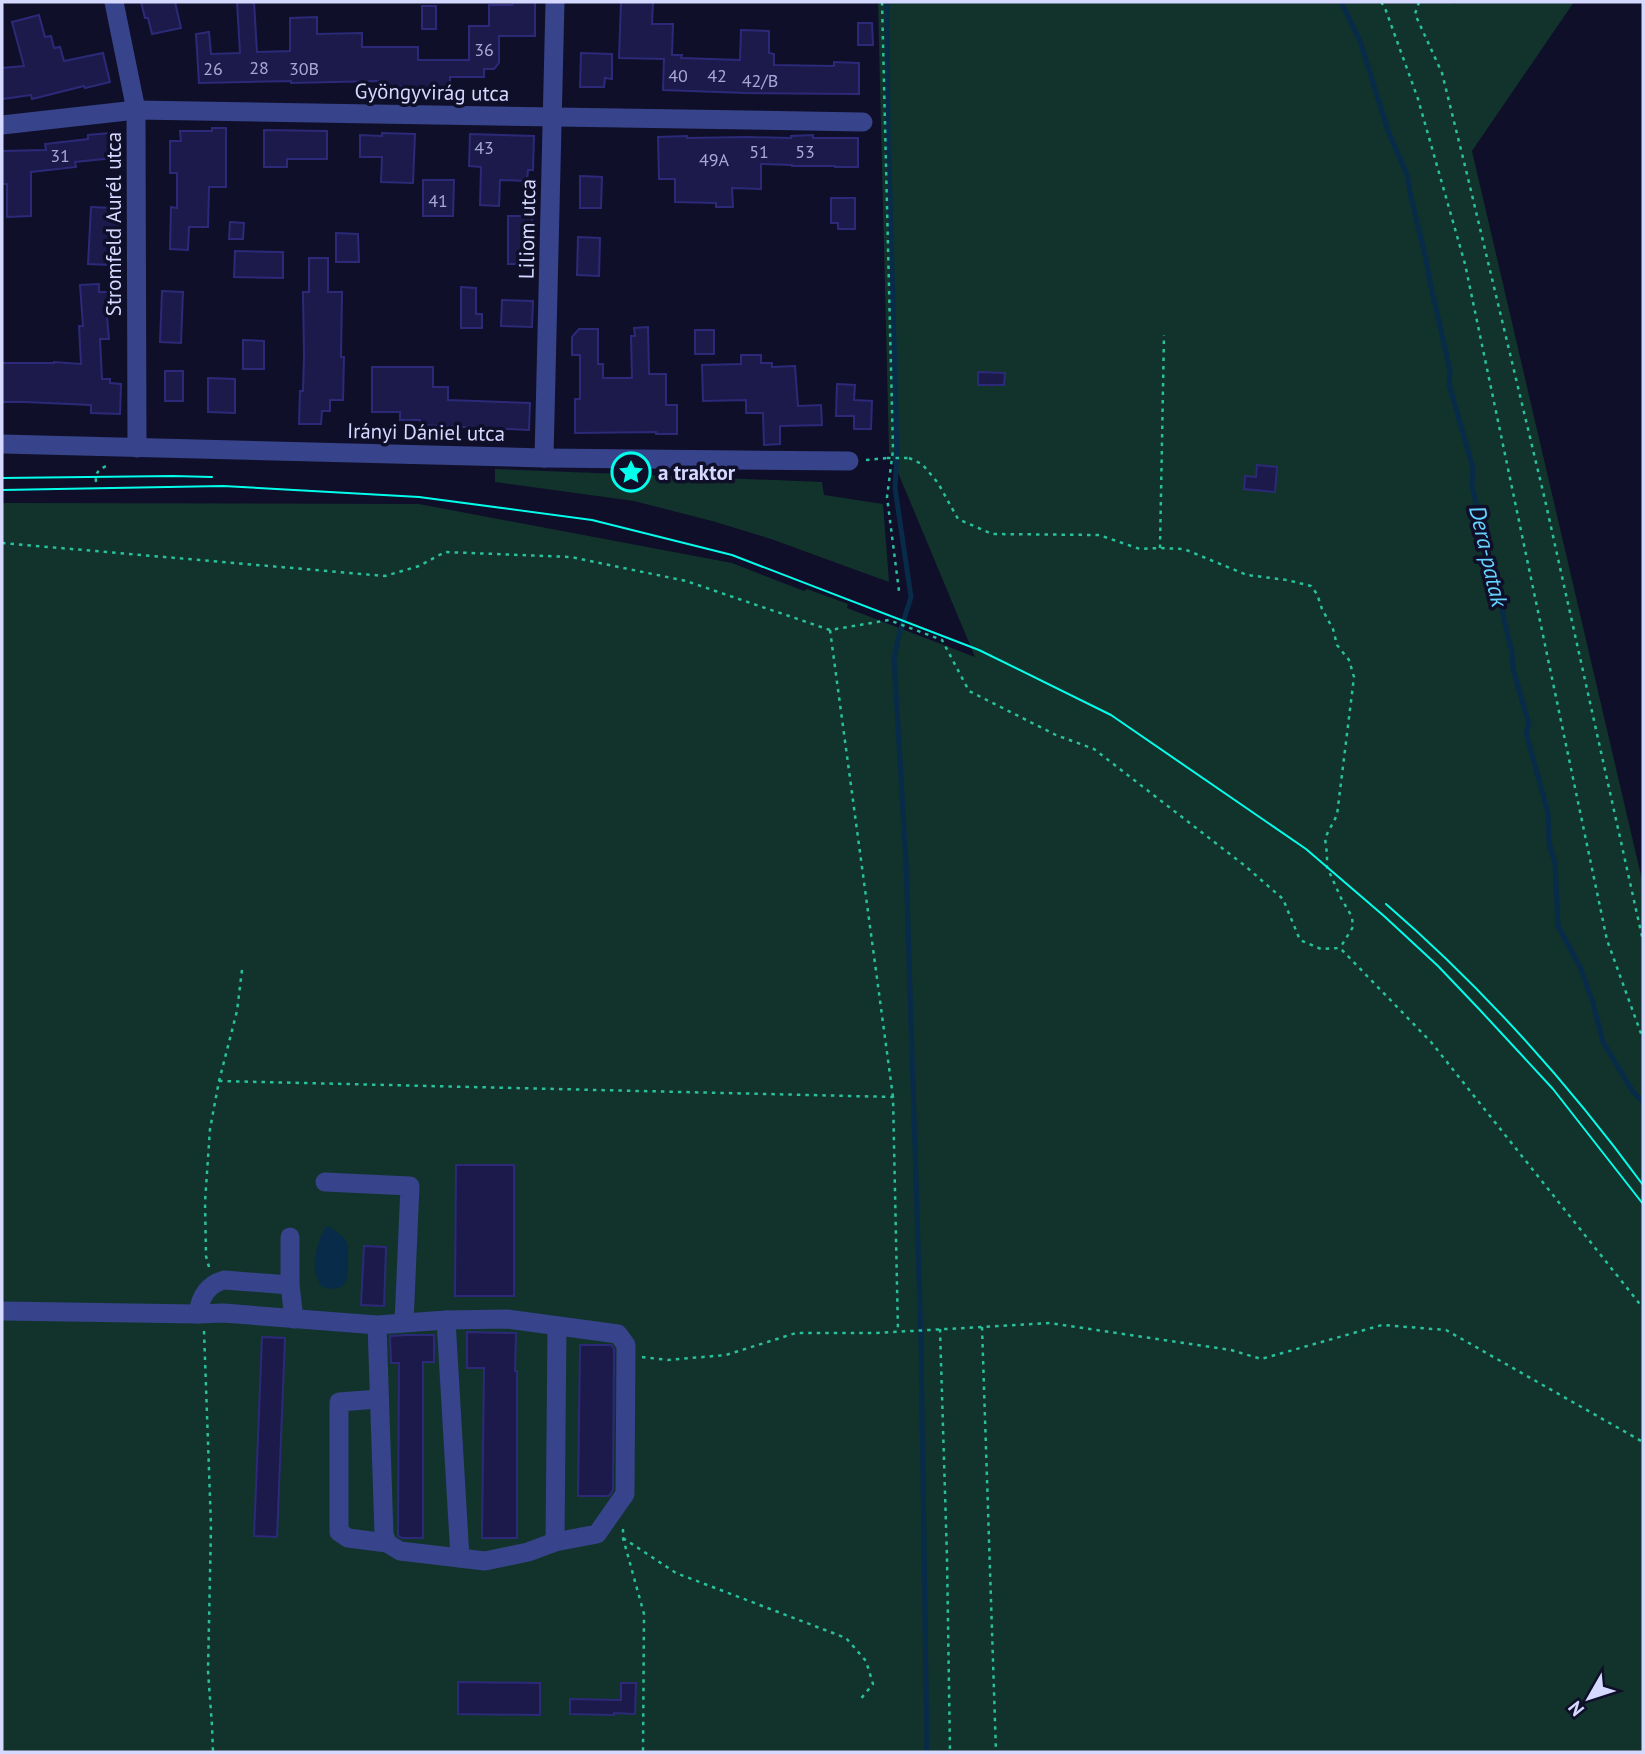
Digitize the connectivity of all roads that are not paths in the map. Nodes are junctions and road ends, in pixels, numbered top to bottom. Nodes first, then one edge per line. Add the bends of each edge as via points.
1 (114, 2) edge
2 (555, 2) edge
3 (136, 110) junction
4 (552, 116) junction
5 (863, 122) dead end
6 (2, 125) edge
7 (2, 444) edge
8 (137, 448) junction
9 (544, 458) junction
10 (849, 461) dead end
11 (325, 1182) dead end
12 (290, 1237) dead end
13 (290, 1285) junction
14 (2, 1311) edge
15 (201, 1314) junction
16 (294, 1319) junction
17 (446, 1320) junction
18 (404, 1323) junction
19 (377, 1325) junction
20 (557, 1326) junction
21 (379, 1399) junction
22 (555, 1542) junction
23 (387, 1543) junction
24 (460, 1558) junction

1 - 3 street, Stromfeld Aurél utca
2 - 4 street, Liliom utca
3 - 4 street, Gyöngyvirág utca
3 - 6 street, Gyöngyvirág utca
3 - 8 street, Stromfeld Aurél utca
4 - 5 street, Gyöngyvirág utca
4 - 9 street, Liliom utca
7 - 8 street, Irányi Dániel utca
8 - 9 street, Irányi Dániel utca
9 - 10 street, Irányi Dániel utca
11 - 18 street via 410,1186
12 - 13 street
13 - 15 street via 216,1282 200,1301
13 - 16 street
14 - 15 street
15 - 16 street
16 - 19 street
17 - 18 street
17 - 20 street via 507,1319
17 - 24 street
18 - 19 street
19 - 21 street
20 - 22 street
20 - 22 street via 618,1334 626,1345 625,1494 597,1534
21 - 23 street
21 - 23 street via 340,1402 338,1532 348,1538
22 - 24 street via 485,1561
23 - 24 street via 400,1551

